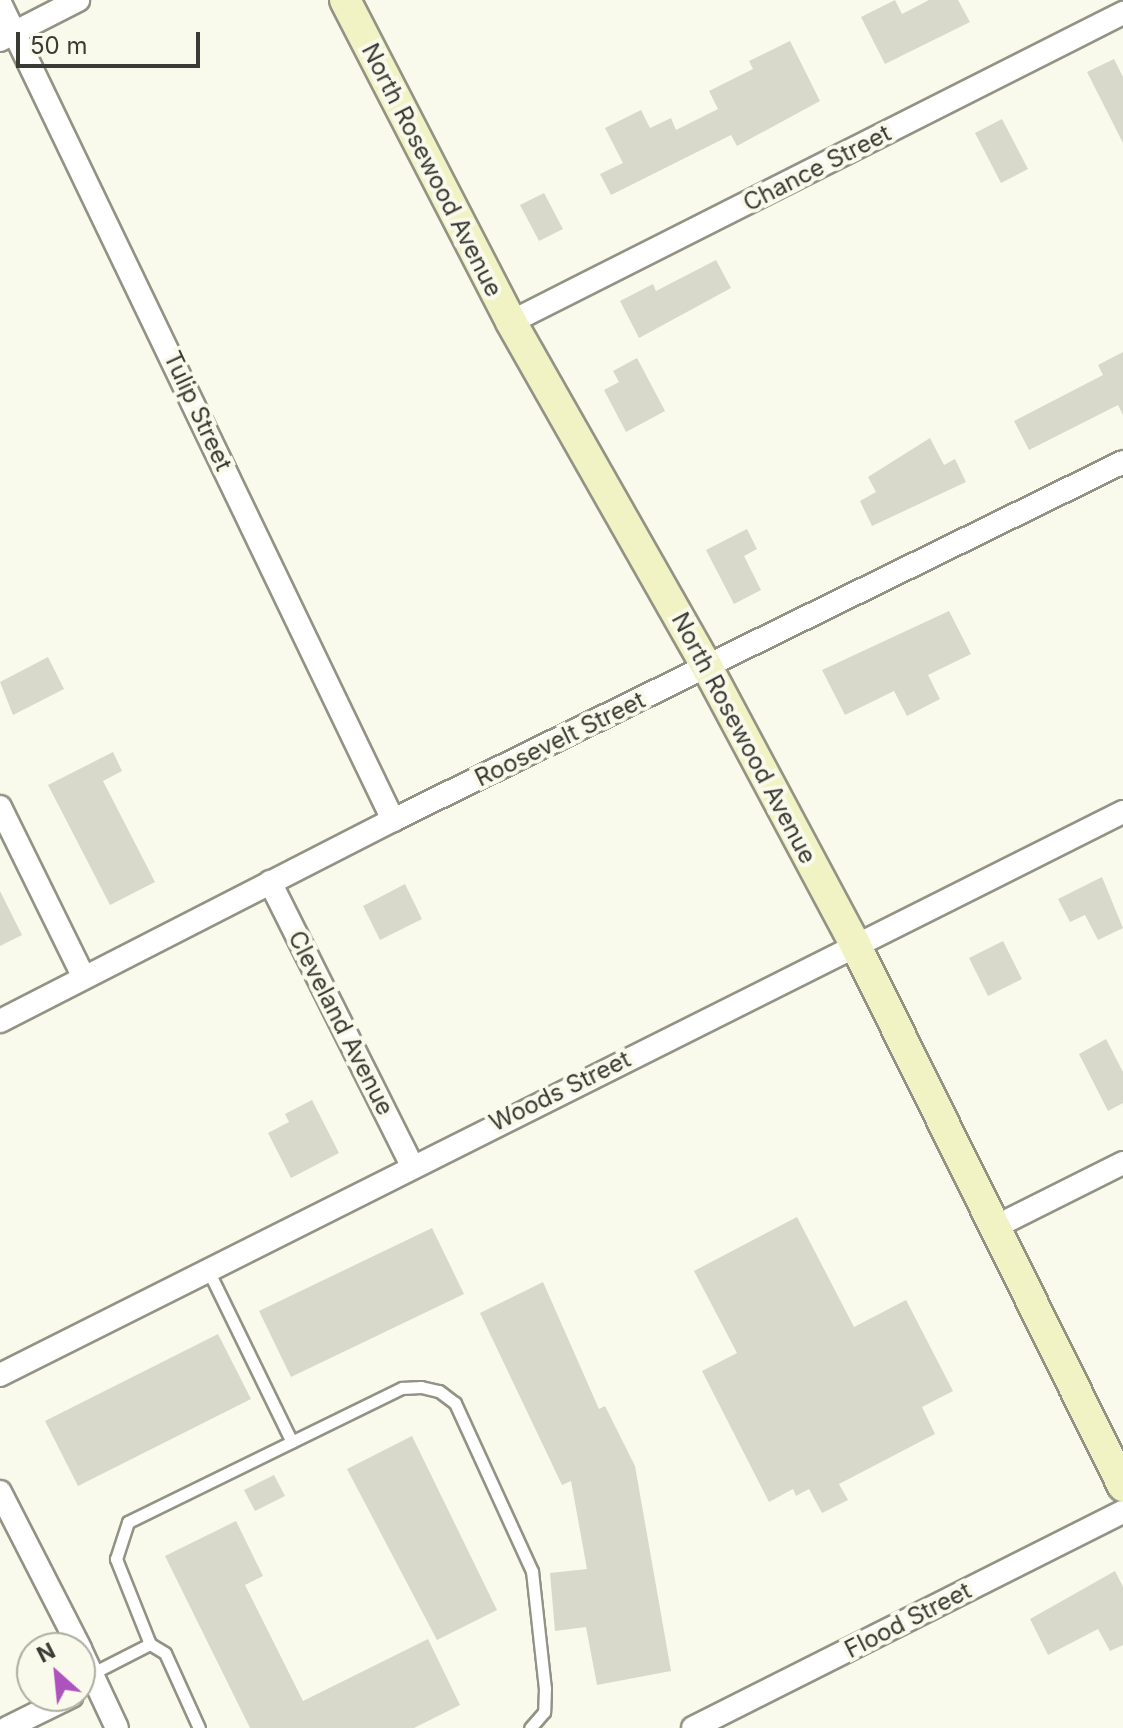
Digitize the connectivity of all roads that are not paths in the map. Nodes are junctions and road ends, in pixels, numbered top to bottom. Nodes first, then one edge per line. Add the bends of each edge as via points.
1 (78, 0) edge
2 (345, 0) edge
3 (0, 3) edge
4 (1123, 13) edge
5 (8, 36) edge
6 (511, 322) junction
7 (1123, 462) edge
8 (707, 667) junction
9 (0, 807) edge
10 (1123, 812) edge
11 (393, 820) junction
12 (270, 882) junction
13 (855, 944) junction
14 (83, 976) junction
15 (0, 1021) edge
16 (1123, 1163) edge
17 (412, 1165) junction
18 (995, 1227) junction
19 (207, 1269) junction
20 (0, 1375) edge
21 (292, 1442) junction
22 (1123, 1486) edge
23 (0, 1492) edge
24 (1123, 1512) edge
25 (72, 1632) edge
26 (150, 1644) junction
27 (96, 1679) edge
28 (96, 1693) edge
29 (40, 1712) edge
30 (7, 1728) edge
31 (117, 1728) edge
32 (199, 1728) edge
33 (530, 1728) edge
34 (693, 1728) edge

1 - 5 street
2 - 6 street, North Rosewood Avenue
3 - 5 street, Tulip Street
4 - 6 street, Chance Street
5 - 11 street, Tulip Street
6 - 8 street, North Rosewood Avenue
7 - 8 street, Roosevelt Street
8 - 11 street, Roosevelt Street
8 - 13 street, North Rosewood Avenue
9 - 14 street
10 - 13 street, Woods Street
11 - 12 street, Roosevelt Street
12 - 14 street, Roosevelt Street
12 - 17 street, Cleveland Avenue
13 - 17 street, Woods Street
13 - 18 street, North Rosewood Avenue
14 - 15 street, Roosevelt Street
16 - 18 street
17 - 19 street, Woods Street
18 - 22 street, North Rosewood Avenue
19 - 20 street, Woods Street
19 - 21 lane
21 - 26 lane via 128,1522 116,1559
21 - 33 lane via 402,1388 439,1391 455,1403 532,1571 545,1688 544,1712
23 - 25 street
24 - 34 street, Flood Street
26 - 27 lane
26 - 32 lane via 165,1653
28 - 31 street
29 - 30 street

